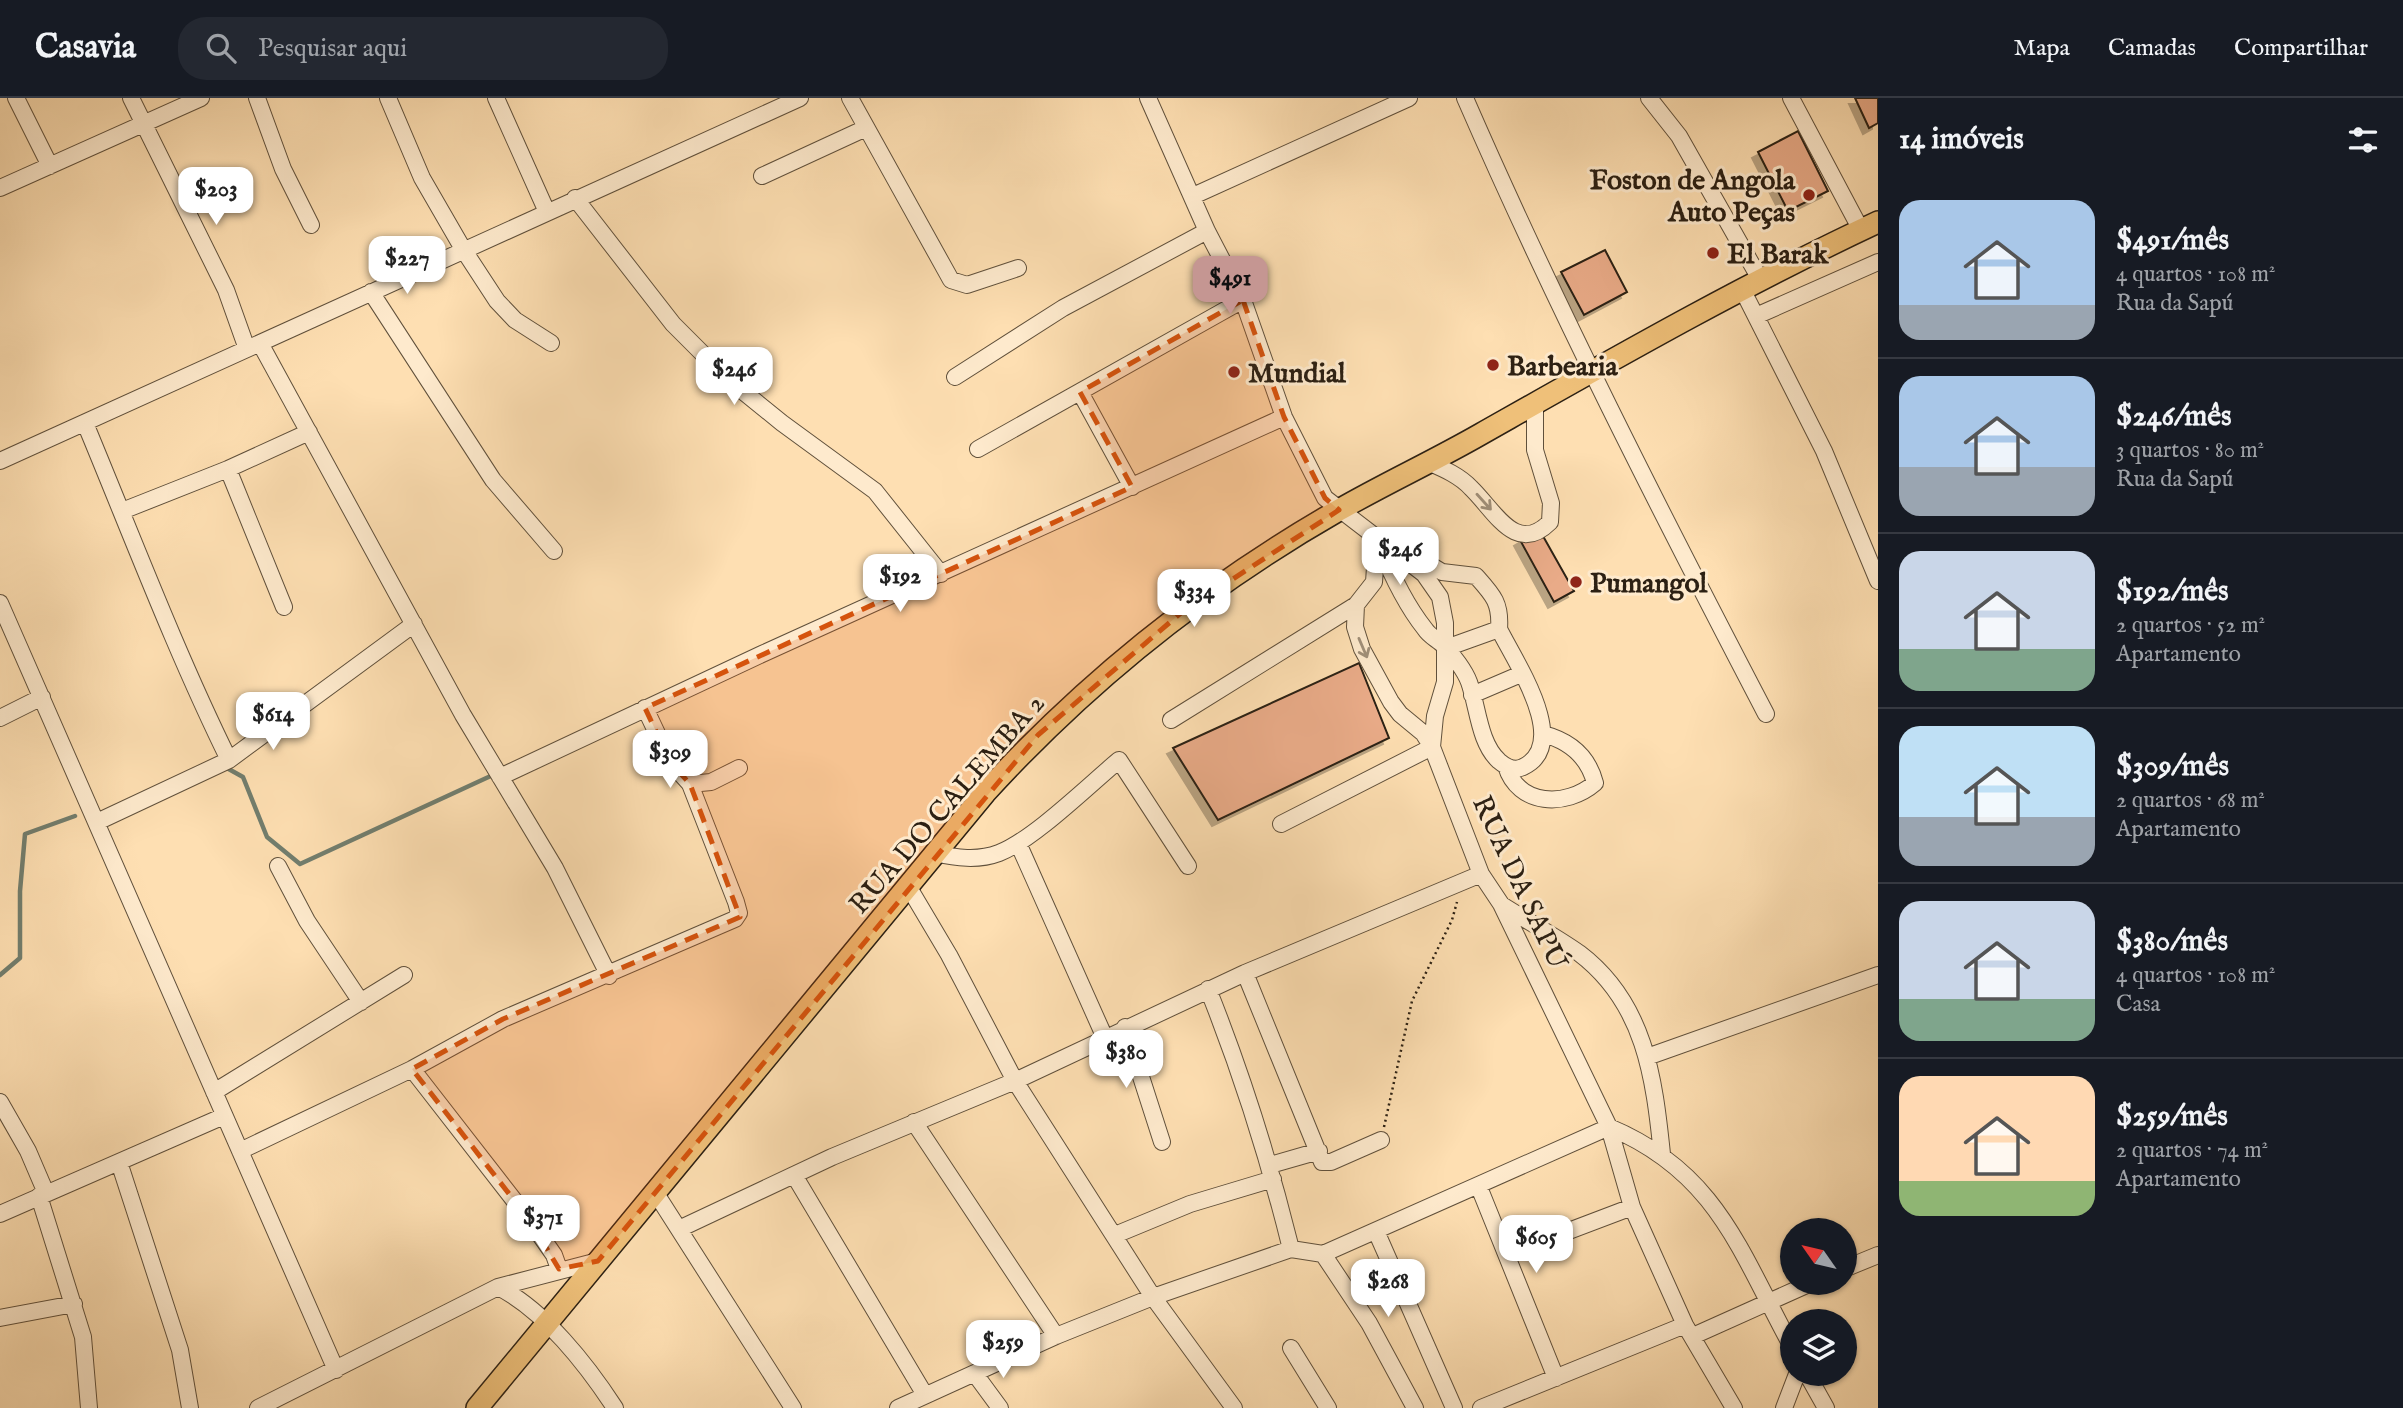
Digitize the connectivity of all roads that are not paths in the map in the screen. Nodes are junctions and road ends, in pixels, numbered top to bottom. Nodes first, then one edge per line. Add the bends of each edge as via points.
1 (16, 98) edge
2 (131, 98) edge
3 (201, 98) edge
4 (257, 98) edge
5 (388, 98) edge
6 (496, 98) edge
7 (800, 98) edge
8 (850, 98) edge
9 (1148, 98) edge
10 (1409, 98) edge
11 (1465, 98) edge
12 (1649, 98) edge
13 (1791, 98) edge
14 (142, 124) junction
15 (866, 128) junction
16 (50, 166) junction
17 (762, 176) dead end
18 (0, 188) edge
19 (1193, 196) junction
20 (575, 198) junction
21 (547, 212) junction
22 (311, 225) dead end
23 (1869, 226) edge
24 (1207, 231) junction
25 (463, 249) junction
26 (1878, 261) edge
27 (1018, 268) dead end
28 (1751, 284) junction
29 (371, 292) junction
30 (1243, 300) junction
31 (1756, 316) junction
32 (551, 343) dead end
33 (254, 346) junction
34 (1593, 369) junction
35 (955, 377) dead end
36 (1080, 392) junction
37 (1535, 403) junction
38 (1284, 418) junction
39 (85, 423) junction
40 (309, 432) junction
41 (978, 449) dead end
42 (0, 461) edge
43 (1430, 463) junction
44 (228, 470) junction
45 (1132, 487) junction
46 (1339, 510) junction
47 (122, 511) junction
48 (1377, 539) junction
49 (554, 551) dead end
50 (1405, 561) junction
51 (1390, 571) junction
52 (941, 574) junction
53 (1878, 581) edge
54 (1374, 582) junction
55 (0, 603) edge
56 (1356, 605) junction
57 (284, 607) dead end
58 (414, 624) junction
59 (1499, 629) junction
60 (1446, 648) junction
61 (1521, 674) junction
62 (1472, 695) junction
63 (42, 697) junction
64 (645, 708) junction
65 (1766, 714) dead end
66 (0, 718) edge
67 (1171, 720) dead end
68 (1544, 734) junction
69 (1432, 747) junction
70 (229, 761) junction
71 (1506, 766) junction
72 (739, 768) dead end
73 (500, 777) junction
74 (690, 784) junction
75 (97, 822) junction
76 (1281, 824) dead end
77 (1018, 843) junction
78 (935, 853) junction
79 (278, 866) dead end
80 (1188, 866) dead end
81 (1481, 874) junction
82 (908, 886) junction
83 (1501, 904) junction
84 (1245, 973) junction
85 (404, 975) dead end
86 (1878, 975) edge
87 (609, 976) junction
88 (1208, 989) junction
89 (361, 1002) junction
90 (1125, 1027) junction
91 (1105, 1038) junction
92 (1647, 1058) junction
93 (412, 1069) junction
94 (1015, 1081) junction
95 (214, 1092) junction
96 (0, 1102) edge
97 (224, 1115) junction
98 (914, 1122) junction
99 (1609, 1127) junction
100 (1381, 1140) road end
101 (1162, 1142) dead end
102 (1318, 1150) junction
103 (240, 1151) junction
104 (1662, 1154) junction
105 (119, 1161) junction
106 (1272, 1172) junction
107 (794, 1175) junction
108 (1479, 1187) junction
109 (655, 1192) junction
110 (43, 1195) junction
111 (1632, 1207) junction
112 (0, 1214) edge
113 (679, 1229) junction
114 (1376, 1231) junction
115 (1115, 1234) junction
116 (1291, 1249) junction
117 (1323, 1254) junction
118 (1508, 1254) junction
119 (1878, 1255) edge
120 (598, 1261) junction
121 (1857, 1264) edge
122 (559, 1269) junction
123 (498, 1287) junction
124 (1782, 1295) edge
125 (1153, 1297) junction
126 (1767, 1301) junction
127 (74, 1304) junction
128 (0, 1318) edge
129 (546, 1325) junction
130 (1780, 1325) edge
131 (1689, 1331) junction
132 (1056, 1336) junction
133 (1291, 1348) dead end
134 (336, 1370) junction
135 (975, 1374) junction
136 (1556, 1378) junction
137 (1792, 1386) edge
138 (1814, 1386) edge
139 (925, 1395) junction
140 (89, 1408) edge
141 (190, 1408) edge
142 (258, 1408) edge
143 (477, 1408) edge
144 (615, 1408) edge
145 (793, 1408) edge
146 (898, 1408) edge
147 (1000, 1408) edge
148 (1234, 1408) edge
149 (1328, 1408) edge
150 (1415, 1408) edge
151 (1454, 1408) edge
152 (1480, 1408) edge
153 (1734, 1408) edge
154 (1784, 1408) edge
155 (1826, 1408) edge

1 - 16 street
2 - 14 street
3 - 14 street
4 - 22 street via 283,169
5 - 25 street via 422,178
6 - 21 street
7 - 20 street
8 - 15 street
9 - 19 street
10 - 19 street
11 - 34 street via 1525,236
12 - 28 street via 1679,136
13 - 23 street
14 - 16 street
14 - 33 street
15 - 17 street
15 - 27 street via 951,281 967,285
16 - 18 street
19 - 24 street
20 - 21 street
20 - 52 street via 673,324 729,380 875,491
21 - 25 street
23 - 28 main road, RUA DO CALEMBA 2
24 - 30 street
24 - 35 street via 1063,308
25 - 29 street
25 - 32 street via 497,301 515,320
26 - 31 street
28 - 31 street
28 - 34 main road, RUA DO CALEMBA 2
29 - 33 street
29 - 49 street via 493,480
30 - 36 street
30 - 38 street
31 - 53 street via 1824,451
33 - 39 street
33 - 40 street
34 - 37 main road, RUA DO CALEMBA 2
34 - 65 street
36 - 41 street
36 - 45 street
37 - 43 main road, RUA DO CALEMBA 2
43 -> 37 street via 1470,486 1510,529 1522,536 1538,534 1550,522 1551,503 1535,450
38 - 45 street
38 - 46 street via 1325,498
39 - 42 street
39 - 47 street
40 - 44 street
40 - 58 street
43 - 46 main road, RUA DO CALEMBA 2
44 - 47 street
44 - 57 street
45 - 52 street
46 - 48 street
46 - 78 main road, RUA DO CALEMBA 2 via 1182,612 1108,670 1038,735
47 - 70 street via 167,629
48 - 50 street
48 - 51 street
48 - 54 street
50 - 51 street
50 - 59 street via 1476,576 1501,610
50 - 60 street via 1424,574 1440,597
51 - 54 street
51 - 60 street via 1426,632
52 - 64 street
54 - 56 street
55 - 63 street
56 - 67 street
56 -> 69 street, RUA DA SAPÚ via 1355,627 1362,649 1395,708
58 - 70 street
58 - 73 street
59 - 60 street
59 - 61 street
60 - 62 street via 1468,680
60 - 69 street via 1445,682
61 - 62 street
61 - 68 street via 1541,713
62 - 71 street via 1490,750
63 - 66 street
63 - 75 street
64 - 73 street
64 - 74 street via 670,763
68 - 71 street via 1539,753 1526,766 1516,770
68 - 71 street via 1572,745 1592,772 1594,783 1584,793 1530,797 1518,790
69 - 76 street
69 - 81 street, RUA DA SAPÚ
70 - 75 street
72 - 74 street via 711,782
73 - 87 street via 555,868
74 - 87 street via 739,913 735,919
75 - 95 street
77 - 78 street via 977,858
77 - 80 street via 1119,760
77 - 91 street
78 - 82 main road, RUA DO CALEMBA 2
79 - 89 street via 307,921
81 - 83 street, RUA DA SAPÚ
81 - 84 street
82 - 94 street
82 - 109 main road, RUA DO CALEMBA 2
83 - 92 street via 1580,954 1607,980 1629,1006
83 - 99 street, RUA DA SAPÚ
84 - 88 street
84 - 102 street
85 - 89 street
86 - 92 street
87 - 93 street via 503,1019
88 - 90 street
88 - 106 street via 1238,1064
89 - 95 street
90 - 91 street
90 - 101 street
91 - 94 street
92 - 104 street
93 - 103 street
93 - 122 street via 548,1246
94 - 98 street
94 - 115 street
95 - 97 street
96 - 110 street via 28,1151
97 - 103 street
97 - 105 street
98 - 107 street
98 - 132 street
99 - 104 street
99 - 108 street
99 - 111 street, RUA DA SAPÚ
100 - 102 street via 1326,1163
102 - 106 street
103 - 134 street
104 - 126 street via 1686,1174 1724,1222
105 - 110 street
105 - 141 street via 177,1337
106 - 115 street
106 - 116 street
107 - 113 street
107 - 139 street
108 - 114 street
108 - 118 street
109 - 113 street
109 - 120 main road, RUA DO CALEMBA 2
110 - 112 street
110 - 127 street
111 - 118 street
111 - 131 street, RUA DA SAPÚ
113 - 145 street
114 - 117 street
114 - 151 street
115 - 125 street
116 - 117 street
116 - 125 street
117 - 150 street via 1369,1323
118 - 136 street
119 - 121 street
120 - 122 street
120 - 129 main road, RUA DO CALEMBA 2
122 - 123 street
123 - 129 street via 519,1298
123 - 134 street
124 - 126 street
125 - 132 street
125 - 148 street
126 - 130 street
126 - 131 street
127 - 128 street
127 - 140 street via 83,1337
129 - 143 main road, RUA DO CALEMBA 2
129 - 144 street via 594,1376
131 - 136 street
131 - 153 street, RUA DA SAPÚ
132 - 135 street
133 - 149 street
134 - 142 street
135 - 139 street
135 - 147 street
136 - 152 street
137 - 154 street
138 - 155 street
139 - 146 street

